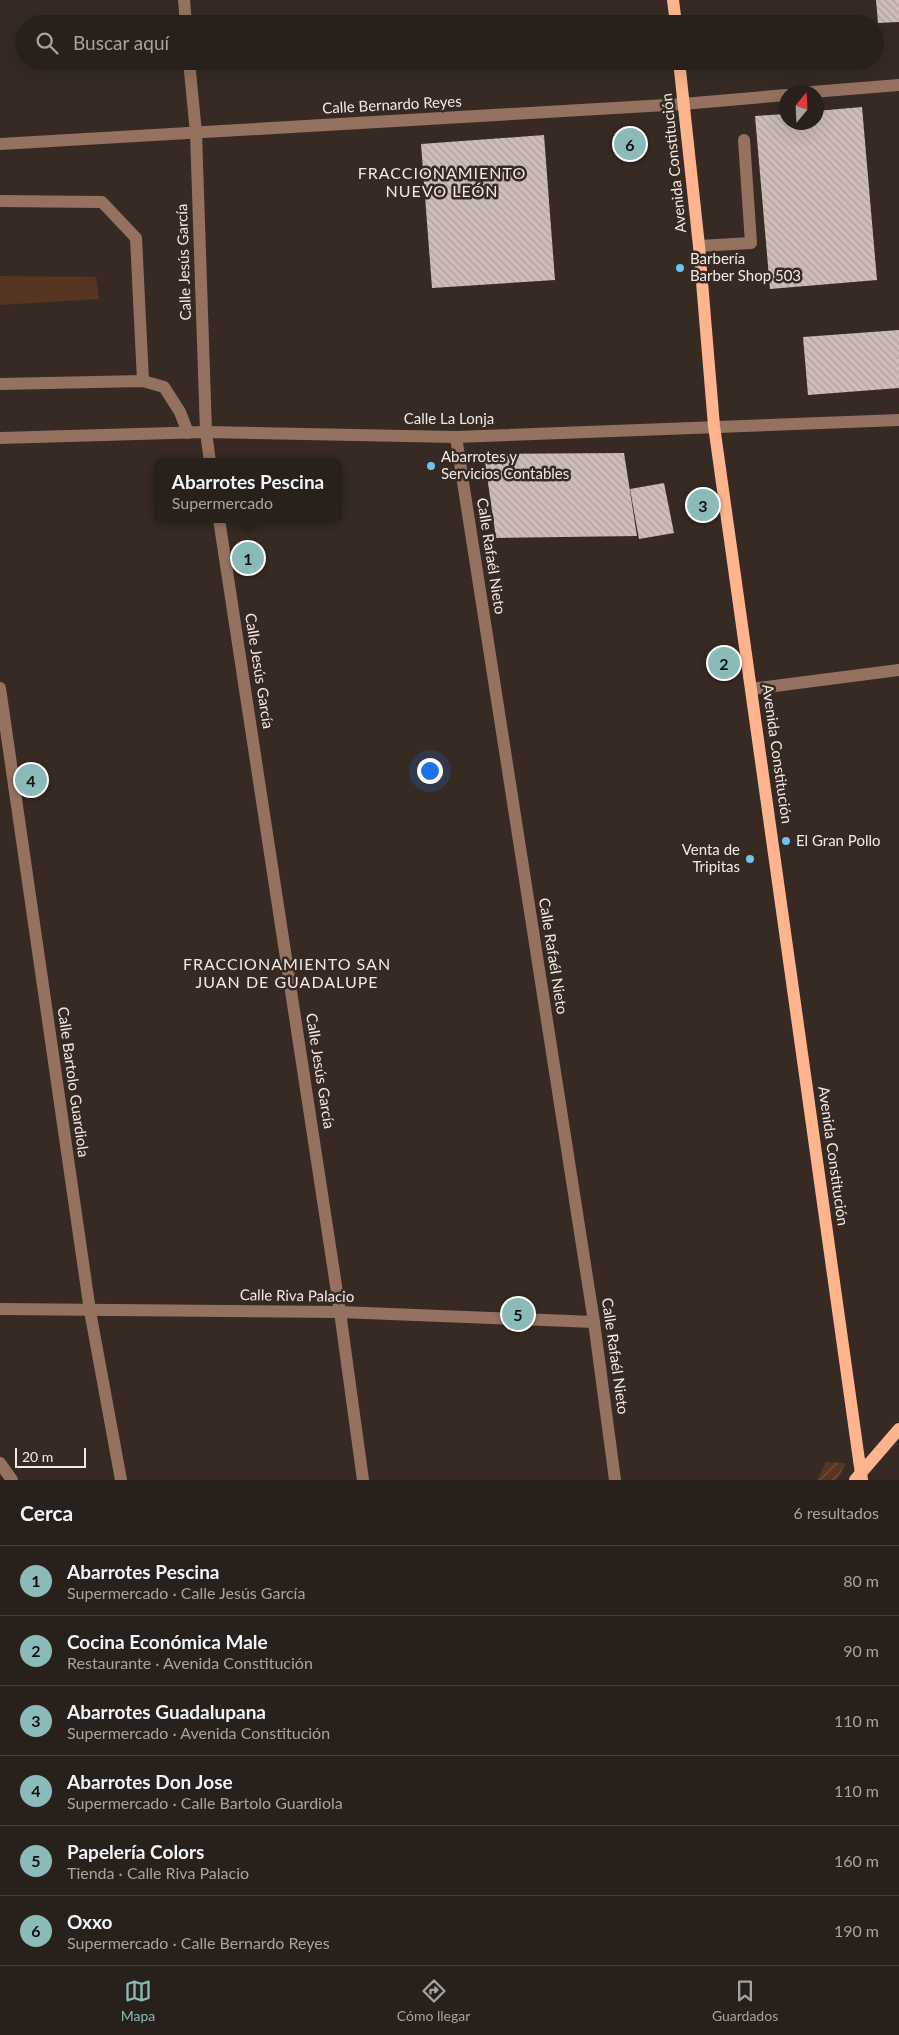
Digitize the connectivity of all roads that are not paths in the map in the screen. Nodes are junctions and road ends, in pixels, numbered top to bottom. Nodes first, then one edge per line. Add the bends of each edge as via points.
1 (184, 0) edge
2 (673, 0) edge
3 (185, 15) edge
4 (675, 15) edge
5 (190, 70) edge
6 (680, 70) edge
7 (899, 85) edge
8 (824, 91) edge
9 (779, 96) edge
10 (683, 104) junction
11 (196, 132) junction
12 (744, 140) dead end
13 (0, 144) edge
14 (0, 201) edge
15 (699, 246) junction
16 (143, 381) junction
17 (0, 384) edge
18 (899, 420) edge
19 (714, 426) junction
20 (188, 432) junction
21 (206, 432) junction
22 (456, 437) junction
23 (0, 438) edge
24 (209, 458) edge
25 (220, 523) edge
26 (899, 670) edge
27 (0, 688) edge
28 (751, 689) junction
29 (0, 1309) edge
30 (90, 1312) junction
31 (340, 1312) junction
32 (594, 1322) junction
33 (899, 1429) edge
34 (0, 1462) edge
35 (12, 1480) edge
36 (122, 1480) edge
37 (363, 1480) edge
38 (615, 1480) edge
39 (855, 1480) edge
40 (862, 1480) edge

1 - 3 street
2 - 4 main road
5 - 11 street, Calle Jesús García
6 - 10 main road, Avenida Constitución
7 - 8 street
9 - 10 street, Calle Bernardo Reyes
10 - 11 street, Calle Bernardo Reyes
10 - 15 main road, Avenida Constitución
11 - 13 street, Calle Bernardo Reyes
11 - 21 street, Calle Jesús García
12 - 15 street via 751,243
14 - 16 street via 102,202 136,238
15 - 19 main road, Avenida Constitución
16 - 17 street
16 - 20 street via 164,387
18 - 19 street, Calle La Lonja
19 - 22 street, Calle La Lonja
19 - 28 main road, Avenida Constitución
20 - 21 street, Calle La Lonja
20 - 23 street, Calle La Lonja
21 - 22 street, Calle La Lonja
21 - 24 street, Calle Jesús García
22 - 32 street, Calle Rafaél Nieto
25 - 31 street, Calle Jesús García
26 - 28 street
27 - 30 street, Calle Bartolo Guardiola
28 - 40 main road, Avenida Constitución, bridge
29 - 30 street, Calle Riva Palacio
30 - 31 street, Calle Riva Palacio
30 - 36 street, Calle Bartolo Guardiola
31 - 32 street, Calle Riva Palacio
31 - 37 street, Calle Jesús García
32 - 38 street, Calle Rafaél Nieto
33 - 39 main road
34 - 35 street

